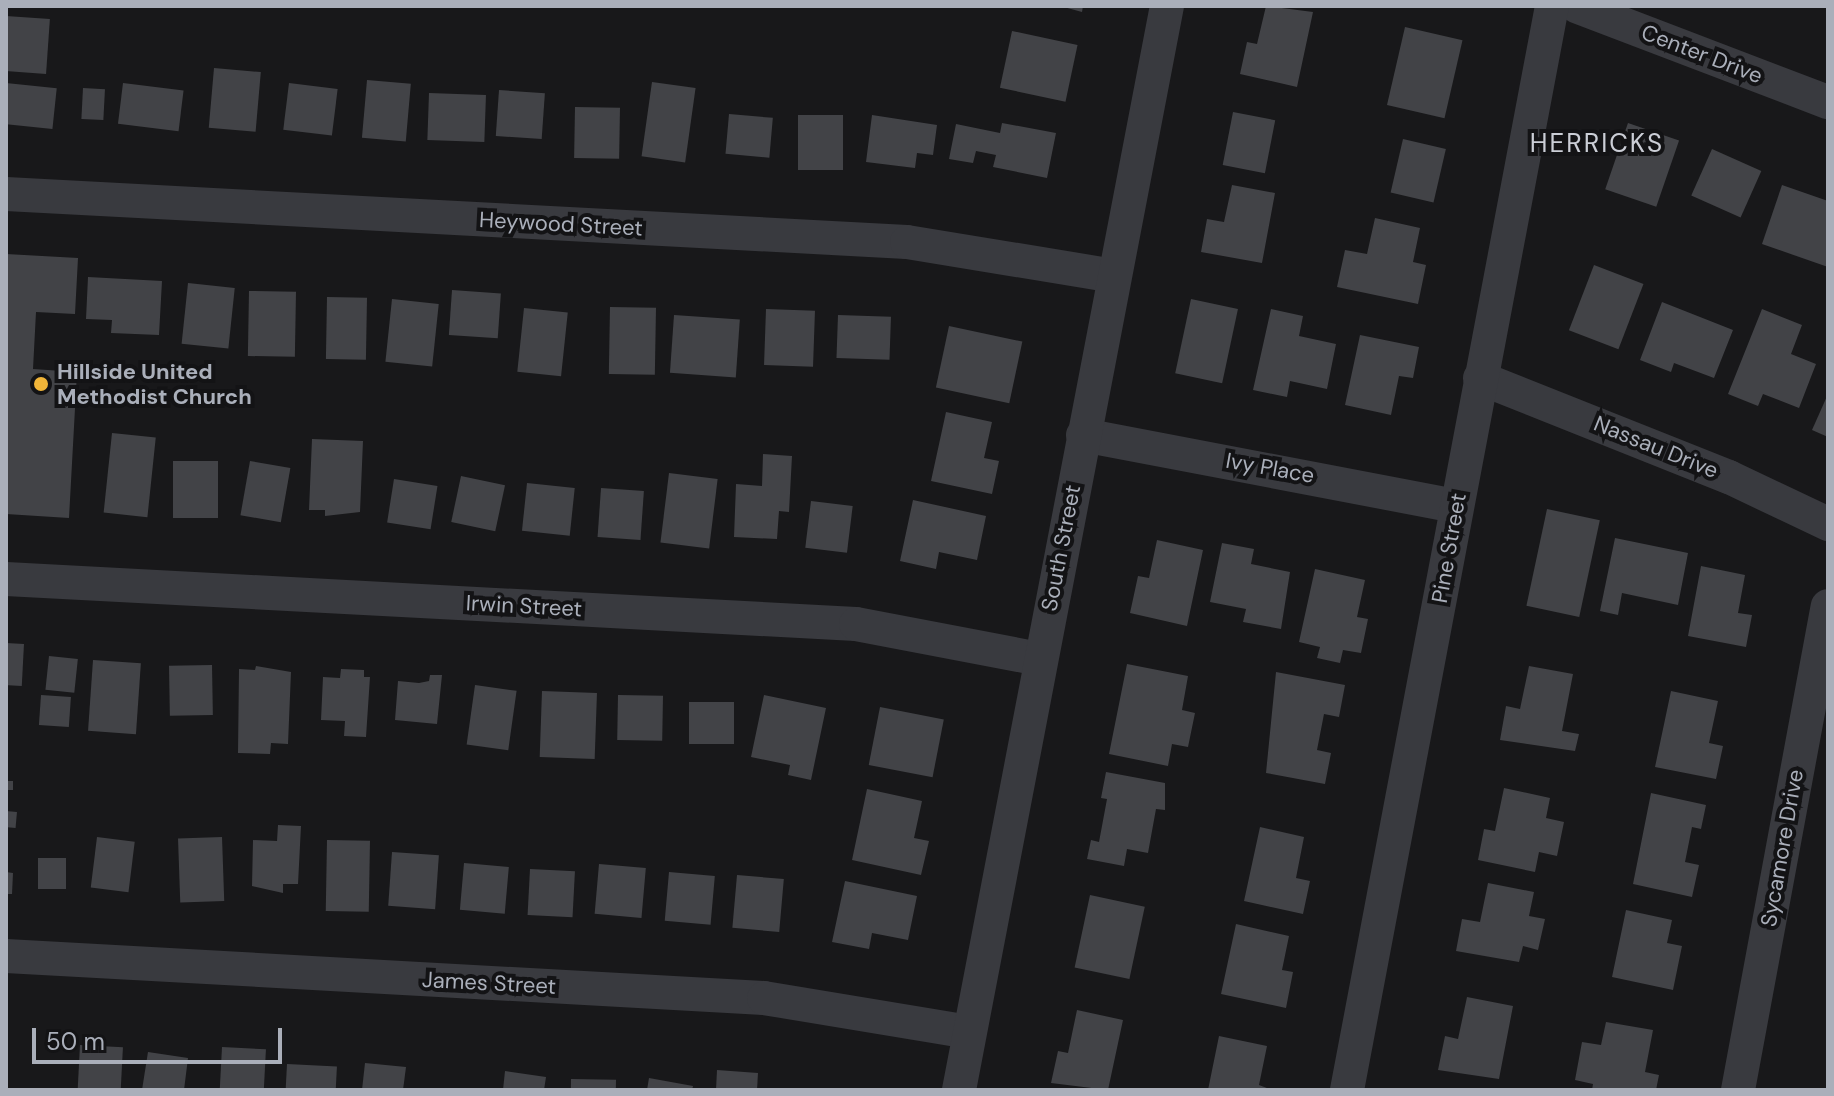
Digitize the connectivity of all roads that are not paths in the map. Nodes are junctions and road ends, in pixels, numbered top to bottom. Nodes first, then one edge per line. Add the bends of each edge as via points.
1 (1167, 6) edge
2 (1552, 6) edge
3 (1576, 6) edge
4 (1828, 102) edge
5 (6, 194) edge
6 (1114, 276) junction
7 (1480, 378) junction
8 (1083, 435) junction
9 (1455, 506) junction
10 (1828, 524) edge
11 (6, 579) edge
12 (1828, 606) edge
13 (1039, 659) junction
14 (6, 956) edge
15 (969, 1032) junction
16 (959, 1090) edge
17 (1347, 1090) edge
18 (1738, 1090) edge

1 - 6 street, South Street
2 - 7 street, Pine Street
3 - 4 street, Center Drive
5 - 6 street, Heywood Street via 907,242
6 - 8 street, South Street
7 - 9 street, Pine Street
7 - 10 street, Nassau Drive via 1729,477
8 - 9 street, Ivy Place
8 - 13 street, South Street
9 - 17 street, Pine Street
11 - 13 street, Irwin Street via 856,624
12 - 18 street, Sycamore Drive
13 - 15 street, South Street
14 - 15 street, James Street via 764,998
15 - 16 street, South Street

